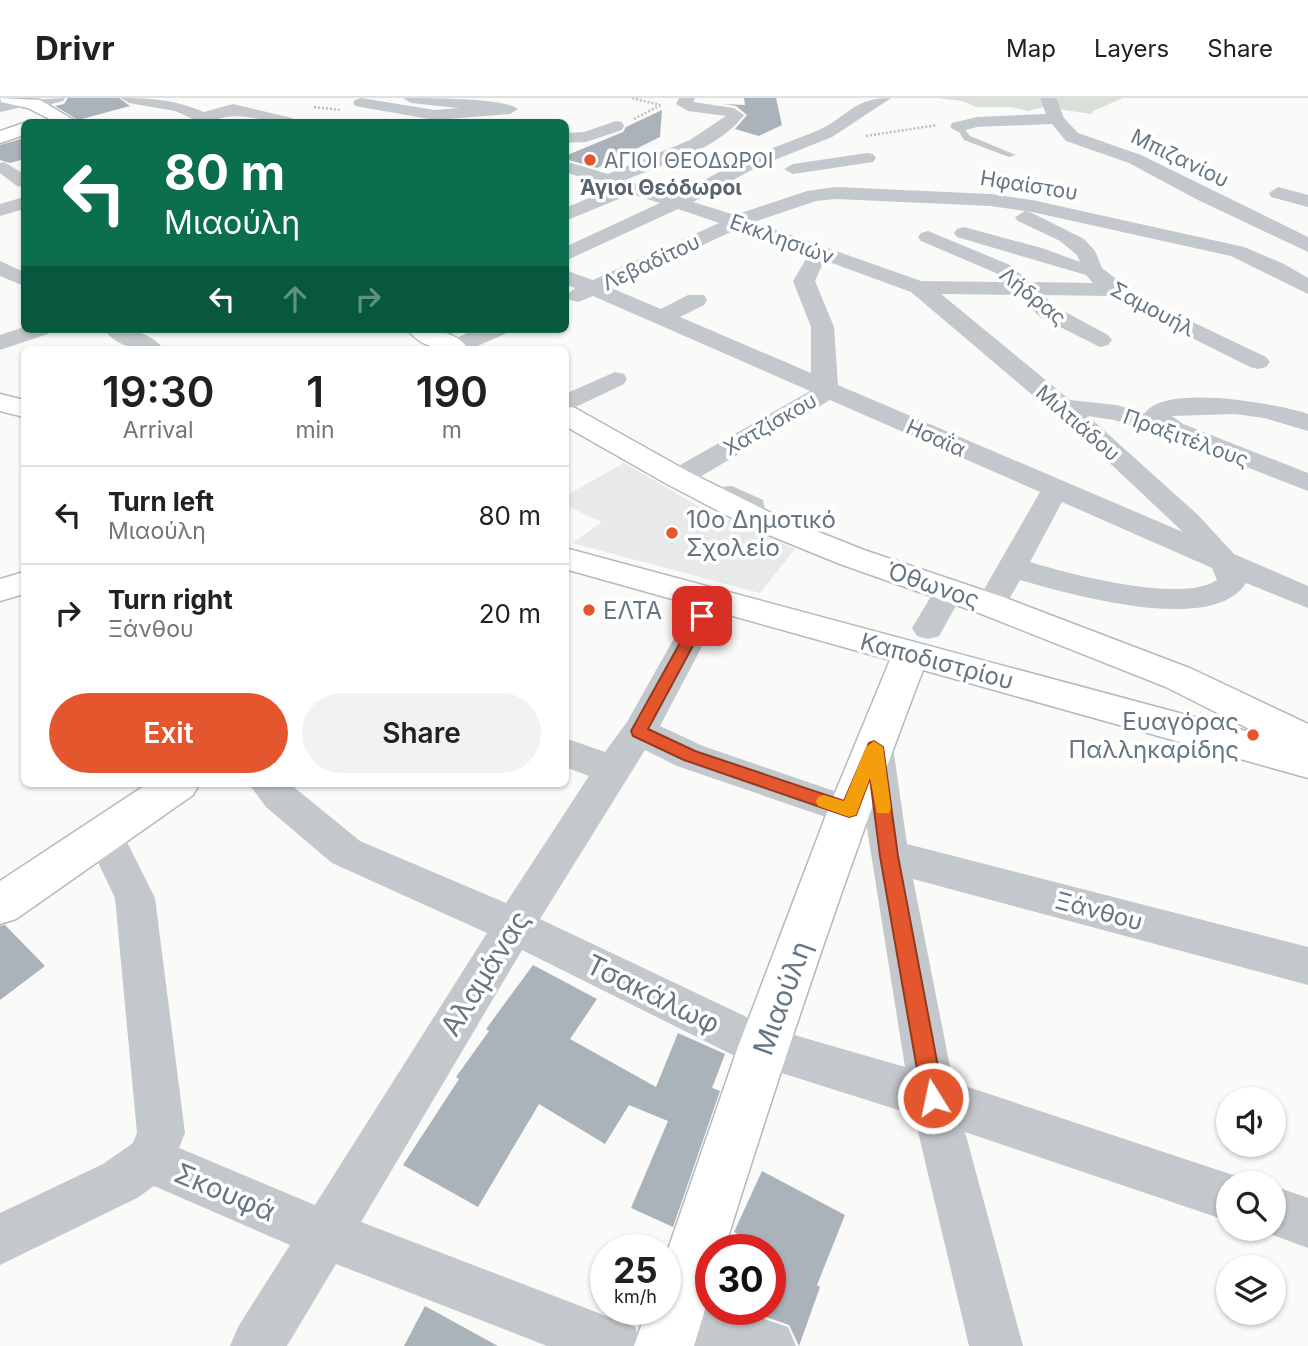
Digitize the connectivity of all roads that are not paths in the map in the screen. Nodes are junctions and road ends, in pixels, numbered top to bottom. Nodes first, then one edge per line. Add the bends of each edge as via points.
1 (57, 98) edge
2 (411, 98) edge
3 (687, 98) edge
4 (883, 98) edge
5 (1048, 98) edge
6 (140, 99) edge
7 (21, 101) edge
8 (358, 102) edge
9 (0, 107) edge
10 (435, 115) junction
11 (54, 119) edge
12 (206, 119) edge
13 (210, 119) edge
14 (274, 119) edge
15 (409, 119) edge
16 (453, 119) edge
17 (1056, 119) junction
18 (841, 125) junction
19 (616, 126) road end
20 (958, 126) joint
21 (21, 130) edge
22 (857, 136) road end
23 (0, 137) edge
24 (569, 138) edge
25 (689, 145) junction
26 (782, 150) junction
27 (1012, 155) dead end
28 (867, 159) dead end
29 (21, 163) edge
30 (569, 167) edge
31 (2, 168) edge
32 (793, 169) junction
33 (21, 180) edge
34 (610, 180) junction
35 (631, 187) junction
36 (1278, 194) dead end
37 (814, 195) junction
38 (991, 200) junction
39 (1308, 201) edge
40 (677, 202) junction
41 (21, 204) edge
42 (0, 210) edge
43 (569, 213) edge
44 (736, 222) junction
45 (1308, 246) edge
46 (569, 252) edge
47 (0, 267) edge
48 (810, 268) dead end
49 (1092, 270) junction
50 (21, 278) edge
51 (569, 278) edge
52 (919, 287) junction
53 (1308, 287) edge
54 (593, 288) junction
55 (1025, 288) junction
56 (1113, 290) junction
57 (569, 298) edge
58 (696, 300) dead end
59 (661, 318) junction
60 (29, 333) edge
61 (122, 333) edge
62 (426, 333) edge
63 (488, 333) edge
64 (1100, 340) dead end
65 (0, 343) edge
66 (145, 346) edge
67 (447, 346) edge
68 (459, 346) edge
69 (1258, 362) dead end
70 (615, 379) dead end
71 (828, 391) junction
72 (0, 402) edge
73 (21, 408) edge
74 (1061, 408) junction
75 (569, 411) edge
76 (569, 415) edge
77 (1308, 423) edge
78 (1179, 433) junction
79 (1308, 483) edge
80 (692, 485) junction
81 (1055, 490) junction
82 (569, 559) edge
83 (1230, 566) junction
84 (1011, 567) junction
85 (21, 584) edge
86 (0, 590) edge
87 (950, 590) junction
88 (711, 598) junction
89 (1308, 598) edge
90 (991, 605) junction
91 (919, 641) junction
92 (1220, 697) junction
93 (639, 731) junction
94 (1209, 736) junction
95 (1308, 741) edge
96 (874, 747) junction
97 (569, 754) edge
98 (1308, 763) edge
99 (613, 770) junction
100 (174, 787) edge
101 (270, 787) edge
102 (849, 810) junction
103 (103, 832) junction
104 (889, 856) junction
105 (0, 905) edge
106 (514, 926) junction
107 (1308, 966) edge
108 (763, 1047) junction
109 (933, 1098) junction
110 (150, 1160) junction
111 (1216, 1192) edge
112 (1286, 1215) edge
113 (1308, 1223) edge
114 (327, 1235) junction
115 (0, 1240) edge
116 (668, 1331) edge
117 (257, 1346) edge
118 (616, 1346) edge
119 (769, 1346) edge
120 (996, 1346) edge

1 - 7 street
2 - 10 street via 510,109
3 - 25 street via 684,104 688,106 736,115
4 - 18 street
5 - 17 street, Μπιζανίου
6 - 12 street via 179,107
7 - 9 street
7 - 11 main road
8 - 10 street
8 - 15 street
10 - 16 street
13 - 14 street via 233,109
17 - 20 street
17 - 45 street, Μπιζανίου via 1072,137 1135,159
18 - 22 street
18 - 26 street
19 - 24 street via 586,138
20 - 27 lane via 967,138
21 - 23 main road
25 - 26 street
25 - 34 street
26 - 32 street
26 - 40 street
28 - 32 street
29 - 31 street
30 - 34 street, Εκκλησιών
31 - 33 street
32 - 37 street
34 - 35 street, Εκκλησιών
35 - 40 street, Εκκλησιών
35 - 43 street
36 - 39 street
37 - 38 street, Ηφαίστου
37 - 44 street, Ηφαίστου
38 - 49 street, Σαμουήλ via 1074,243 1091,262
38 - 53 street, Ηφαίστου via 1219,246 1259,258
40 - 44 street, Εκκλησιών
40 - 46 street
41 - 42 street
44 - 52 street, Εκκλησιών
44 - 54 street, Λεβαδίτου
47 - 50 street
48 - 71 street, Χατζίσκου via 804,281 825,336 823,372
49 - 55 street, Λήδρας via 1038,253 933,232 1003,269
49 - 56 street, Σαμουήλ
51 - 54 street, Ησαΐα
52 - 55 street
52 - 74 street, Μιλτιάδου
54 - 57 street, Λεβαδίτου
54 - 59 street, Ησαΐα
55 - 56 street
55 - 64 street, Λήδρας via 1048,312
56 - 69 street, Σαμουήλ
58 - 59 street
59 - 71 street, Ησαΐα
60 - 65 street
61 - 66 street
62 - 67 main road
63 - 68 street
70 - 75 street
71 - 80 street, Χατζίσκου
71 - 81 street, Ησαΐα
72 - 73 main road
74 - 78 street, Πραξιτέλους via 1097,408
74 - 83 street, Μιλτιάδου via 1158,492
76 - 80 main road, Όθωνος
77 - 78 street via 1231,405 1158,413 1160,420
78 - 79 street, Πραξιτέλους
80 - 87 main road, Όθωνος via 760,520
81 - 83 street, Ησαΐα
81 - 84 street
82 - 88 main road, Καποδιστρίου
83 - 84 street via 1233,578 1227,589 1170,599 1108,594
83 - 89 street, Ησαΐα
84 - 90 street
85 - 86 main road
87 - 90 main road, Όθωνος
87 - 91 street
88 - 91 main road, Καποδιστρίου
88 - 93 street, Αλαμάνας
90 - 92 main road, Όθωνος
91 - 94 main road, Καποδιστρίου
91 - 96 main road, Μιαούλη
92 - 94 main road via 1225,719
92 - 95 main road, Όθωνος
93 - 99 street, Αλαμάνας
93 - 102 street via 690,756
94 - 98 main road, Καποδιστρίου
96 - 102 main road, Μιαούλη
96 - 104 street
97 - 99 street
99 - 106 street, Αλαμάνας
100 - 103 main road
101 - 106 street, Τσακάλωφ via 346,852
102 - 108 main road, Μιαούλη
103 - 105 main road
103 - 110 street, Σκουφά via 135,898 161,1133
104 - 107 street, Ξάνθου
104 - 109 street
106 - 108 street, Τσακάλωφ
106 - 114 street, Αλαμάνας
108 - 109 street, Τσακάλωφ
108 - 116 main road, Μιαούλη
109 - 111 street, Τσακάλωφ
109 - 120 street
110 - 114 street, Σκουφά
110 - 115 street via 120,1181
112 - 113 street
114 - 117 street, Αλαμάνας
114 - 118 street, Σκουφά
116 - 119 street

